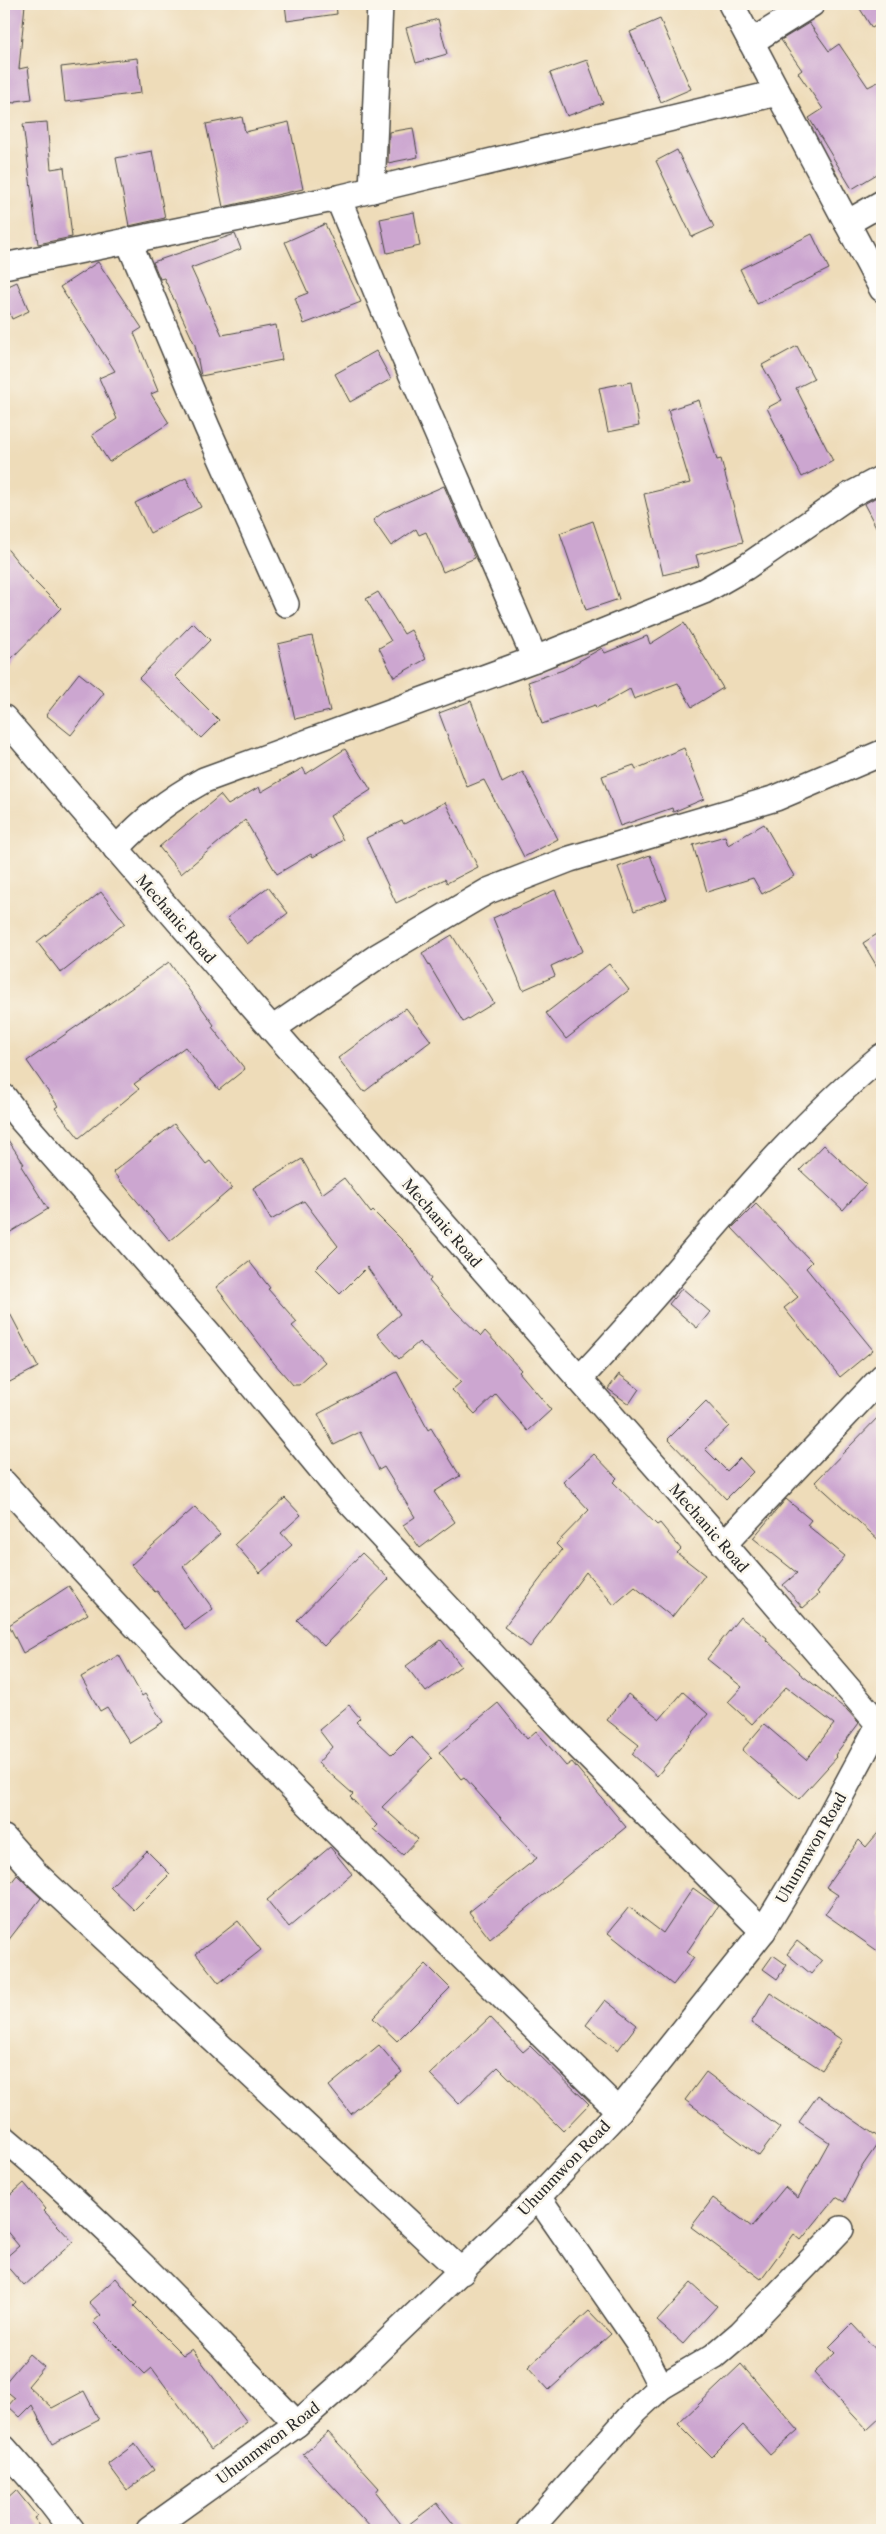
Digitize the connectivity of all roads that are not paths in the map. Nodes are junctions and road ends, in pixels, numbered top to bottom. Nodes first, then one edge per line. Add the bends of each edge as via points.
1 (380, 4) edge
2 (731, 4) edge
3 (812, 4) edge
4 (751, 42) junction
5 (777, 93) junction
6 (372, 190) junction
7 (338, 198) junction
8 (882, 203) edge
9 (847, 223) junction
10 (128, 240) junction
11 (4, 266) edge
12 (882, 289) edge
13 (882, 478) edge
14 (286, 604) dead end
15 (535, 659) junction
16 (4, 718) edge
17 (882, 753) edge
18 (116, 849) junction
19 (272, 1029) junction
20 (882, 1056) edge
21 (4, 1097) edge
22 (882, 1377) edge
23 (579, 1379) junction
24 (4, 1483) edge
25 (724, 1544) junction
26 (881, 1724) edge
27 (4, 1838) edge
28 (763, 1931) junction
29 (618, 2111) junction
30 (4, 2138) edge
31 (538, 2197) junction
32 (841, 2228) dead end
33 (462, 2272) junction
34 (660, 2388) junction
35 (297, 2424) junction
36 (4, 2448) edge
37 (72, 2530) edge
38 (149, 2530) edge
39 (529, 2530) edge

1 - 6 street
2 - 4 street
3 - 4 street
4 - 5 street
5 - 6 street
5 - 9 street
6 - 7 street
7 - 10 street
7 - 15 street
8 - 9 street
9 - 12 street
10 - 11 street
10 - 14 street
13 - 15 street via 828,509 724,581
15 - 18 street via 204,780 148,815
16 - 18 street, Mechanic Road
17 - 19 street via 776,798 570,859 488,891 378,956
18 - 19 street, Mechanic Road
19 - 23 street, Mechanic Road
20 - 23 street via 844,1087 762,1171 626,1331
21 - 28 street via 360,1514 571,1740
22 - 25 street
23 - 25 street, Mechanic Road
24 - 29 street via 237,1730
25 - 26 street, Mechanic Road
26 - 28 street, Uhunmwon Road
27 - 33 street via 35,1873
28 - 29 street, Uhunmwon Road
29 - 31 street, Uhunmwon Road
30 - 35 street via 64,2188 114,2236
31 - 33 street, Uhunmwon Road
31 - 34 street via 638,2342
32 - 34 street via 741,2333 714,2356
33 - 35 street, Uhunmwon Road
34 - 39 street via 636,2410
35 - 38 street, Uhunmwon Road
36 - 37 street

